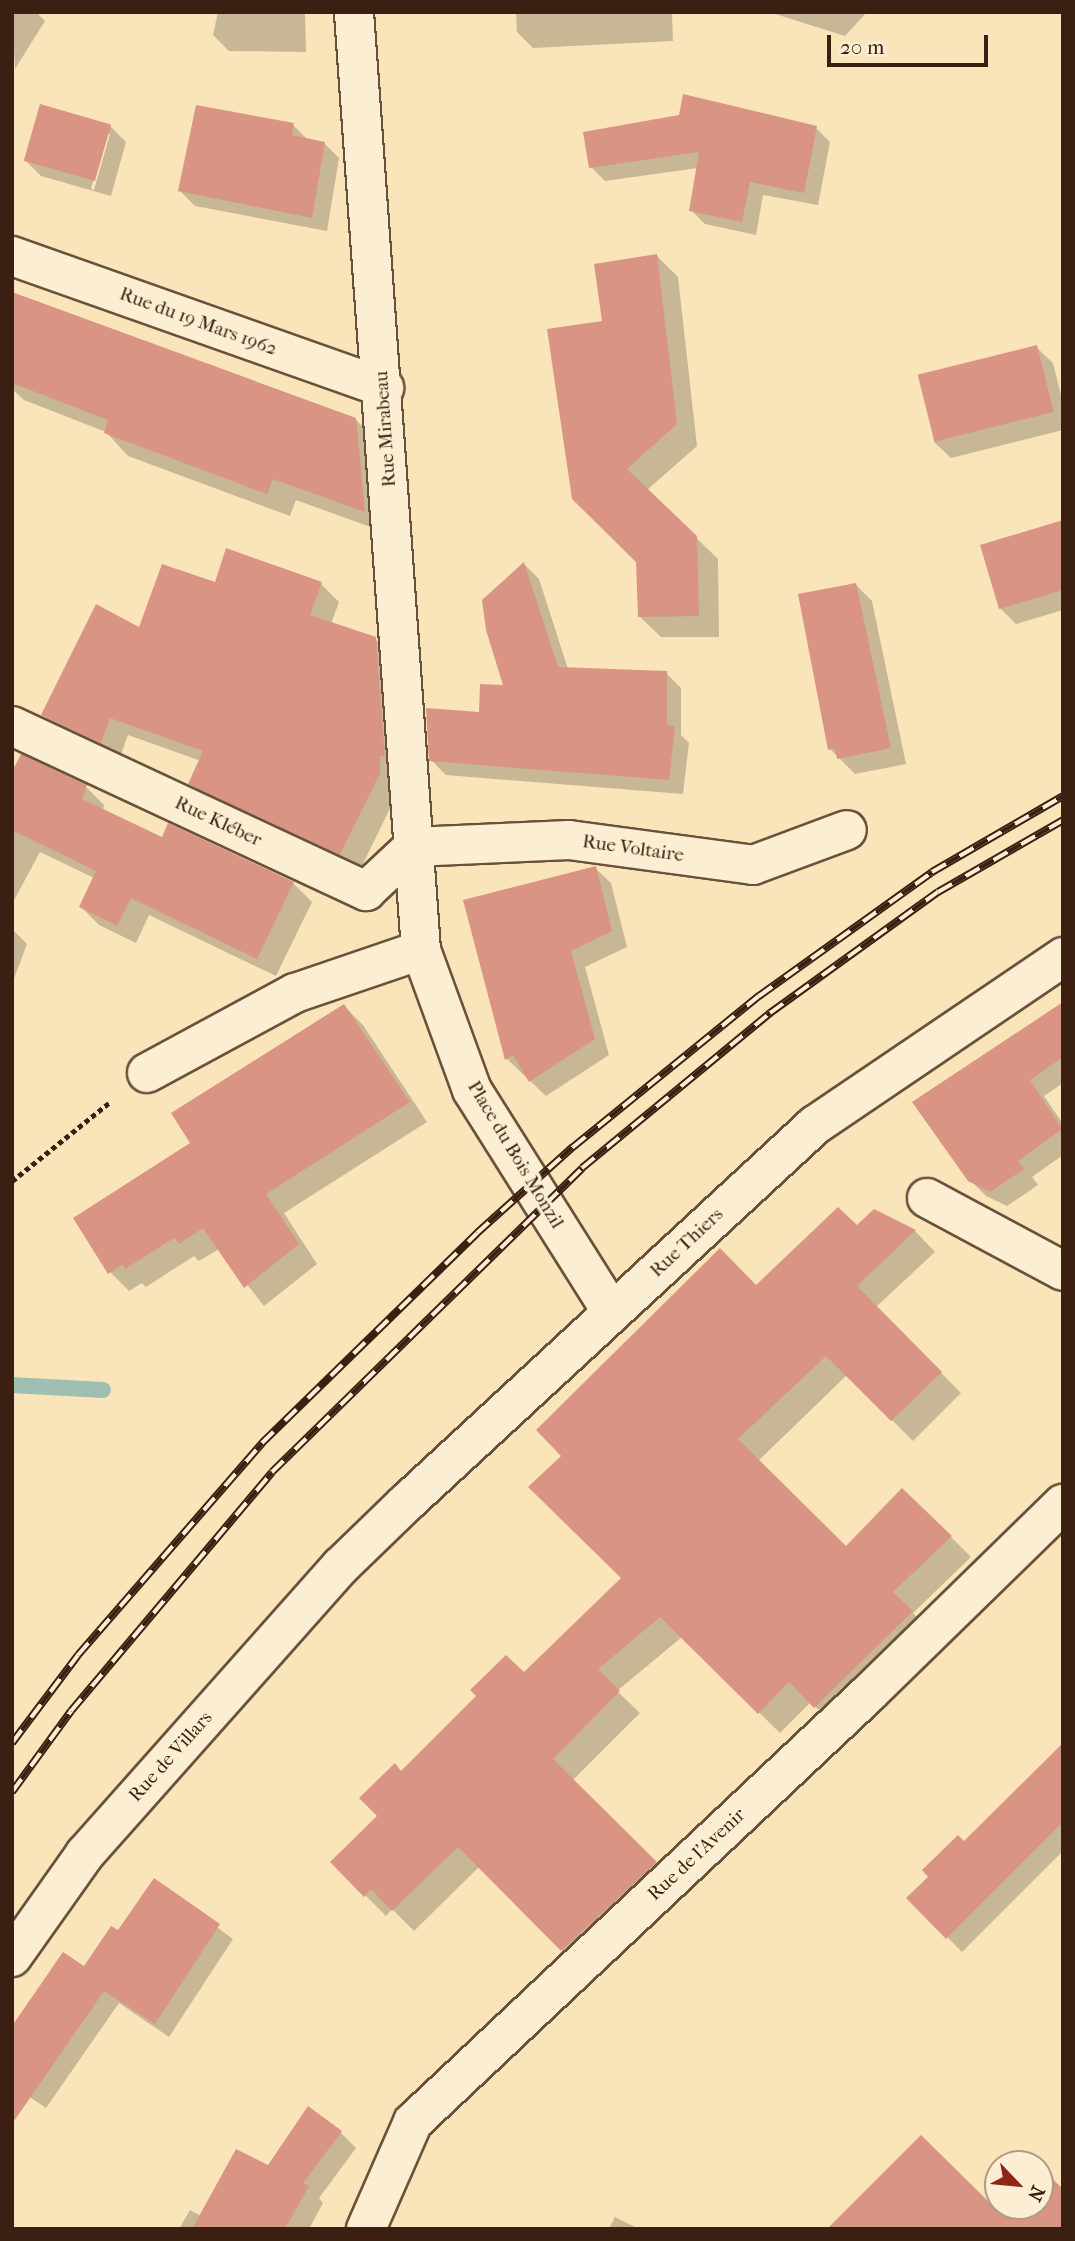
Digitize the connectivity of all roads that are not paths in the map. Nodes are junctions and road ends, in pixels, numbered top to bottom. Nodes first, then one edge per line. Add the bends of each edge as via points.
1 (354, 12) edge
2 (12, 256) edge
3 (384, 388) junction
4 (12, 726) edge
5 (847, 830) dead end
6 (413, 847) junction
7 (421, 950) junction
8 (1063, 957) edge
9 (147, 1073) road end
10 (927, 1199) dead end
11 (1063, 1272) edge
12 (612, 1312) junction
13 (1063, 1504) edge
14 (341, 1566) joint
15 (12, 1957) edge
16 (366, 2229) edge

1 - 3 street, Rue Mirabeau
2 - 3 street, Rue du 19 Mars 1962
3 - 6 street, Rue Mirabeau
4 - 6 street, Rue Kléber via 366,891
5 - 6 street, Rue Voltaire via 753,865 569,840
6 - 7 street, Place du Bois Monzil
7 - 9 street via 295,993
7 - 12 street, Place du Bois Monzil via 472,1090
8 - 12 street, Rue Thiers via 815,1125
10 - 11 street
12 - 14 street, Rue Thiers
13 - 16 street, Rue de l'Avenir via 413,2122
14 - 15 street, Rue de Villars via 85,1854

